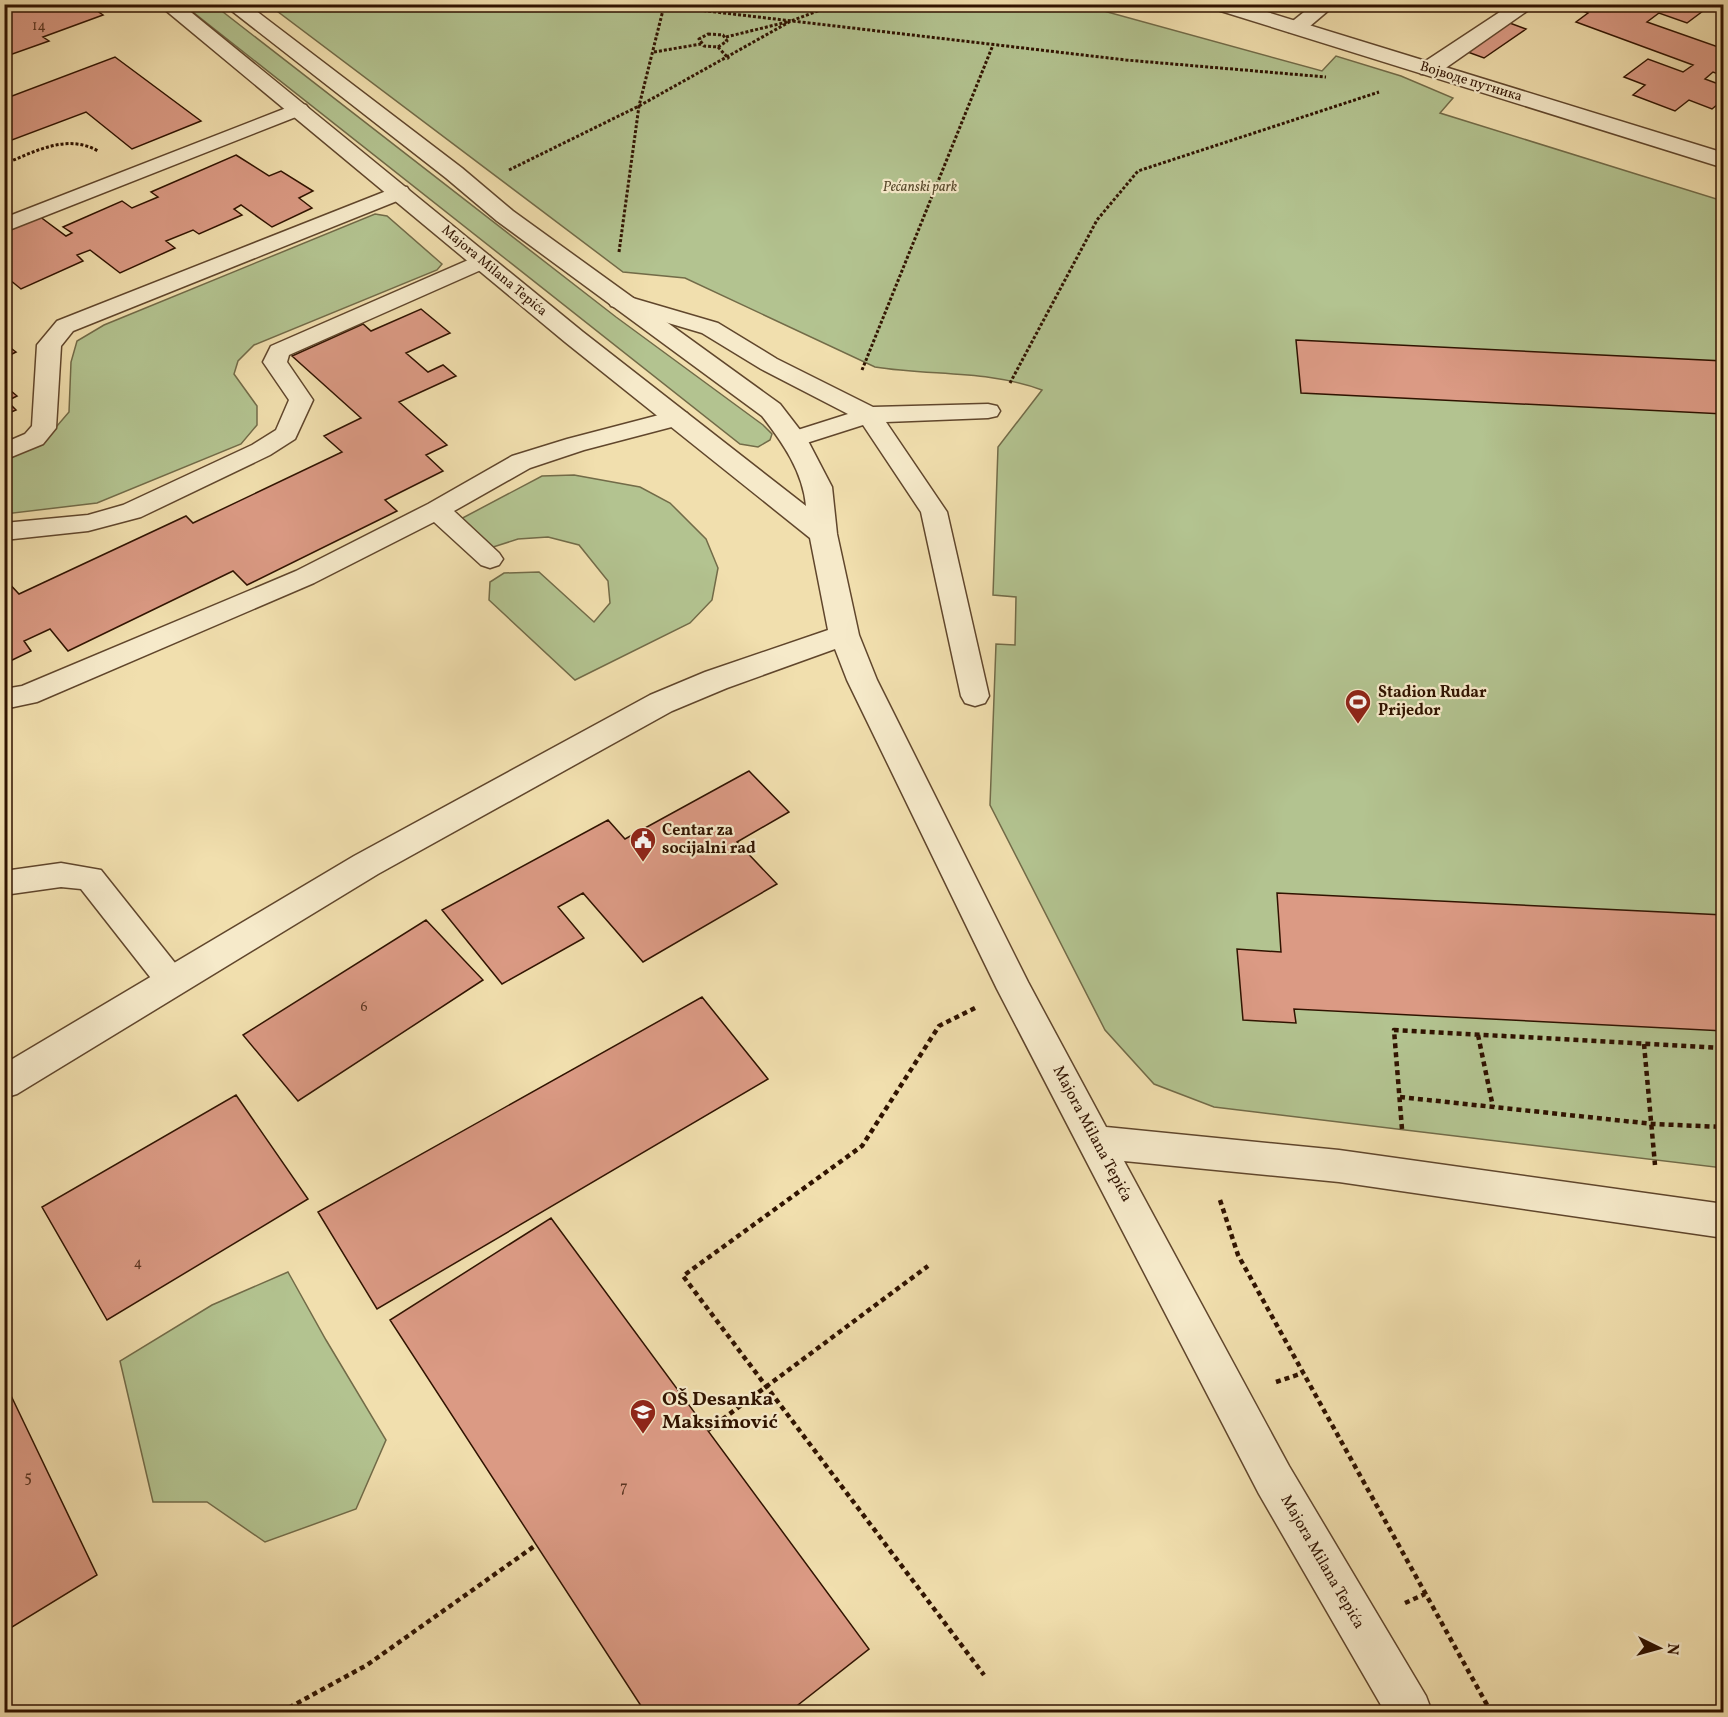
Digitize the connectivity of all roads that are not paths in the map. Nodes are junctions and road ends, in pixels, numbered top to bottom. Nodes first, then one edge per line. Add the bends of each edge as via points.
1 (168, 4) edge
2 (232, 4) edge
3 (1218, 4) edge
4 (1327, 4) edge
5 (1527, 4) edge
6 (1296, 28) junction
7 (1429, 69) junction
8 (299, 109) junction
9 (1724, 161) edge
10 (399, 192) junction
11 (4, 226) edge
12 (483, 261) junction
13 (619, 301) junction
14 (858, 410) junction
15 (987, 411) road end
16 (678, 418) junction
17 (794, 439) junction
18 (4, 452) edge
19 (437, 510) junction
20 (4, 532) edge
21 (823, 534) junction
22 (490, 560) dead end
23 (844, 635) junction
24 (975, 696) dead end
25 (4, 699) edge
26 (4, 884) edge
27 (172, 982) junction
28 (4, 1083) edge
29 (1097, 1142) junction
30 (1724, 1221) edge
31 (1410, 1713) edge

1 - 8 street, Majora Milana Tepića
2 - 13 street, Majora Milana Tepića
3 - 6 street, Војводе путника
4 - 6 lane
5 - 7 street
6 - 7 street, Војводе путника
7 - 9 street, Војводе путника
8 - 10 street, Majora Milana Tepića
8 - 11 lane
10 - 12 street, Majora Milana Tepića
10 - 18 lane via 65,326 49,345 44,428 34,439
12 - 16 street, Majora Milana Tepića
12 - 20 lane via 279,351 275,362 301,400 286,434 261,450 132,511 88,524
13 - 14 lane via 710,328
13 - 17 street, Majora Milana Tepića via 771,410
14 - 15 lane
14 - 17 lane
14 - 24 lane via 934,512
16 - 19 lane via 521,462
16 - 21 street, Majora Milana Tepića
17 - 21 street, Majora Milana Tepića via 818,487
19 - 22 lane
19 - 25 lane via 305,577 27,695
21 - 23 street, Majora Milana Tepića
23 - 27 street via 716,680 661,704 366,865
23 - 29 street, Majora Milana Tepića via 862,680 1014,989
26 - 27 lane via 61,875 90,878
27 - 28 street
29 - 30 street via 1405,1176
29 - 31 street, Majora Milana Tepića via 1274,1479

